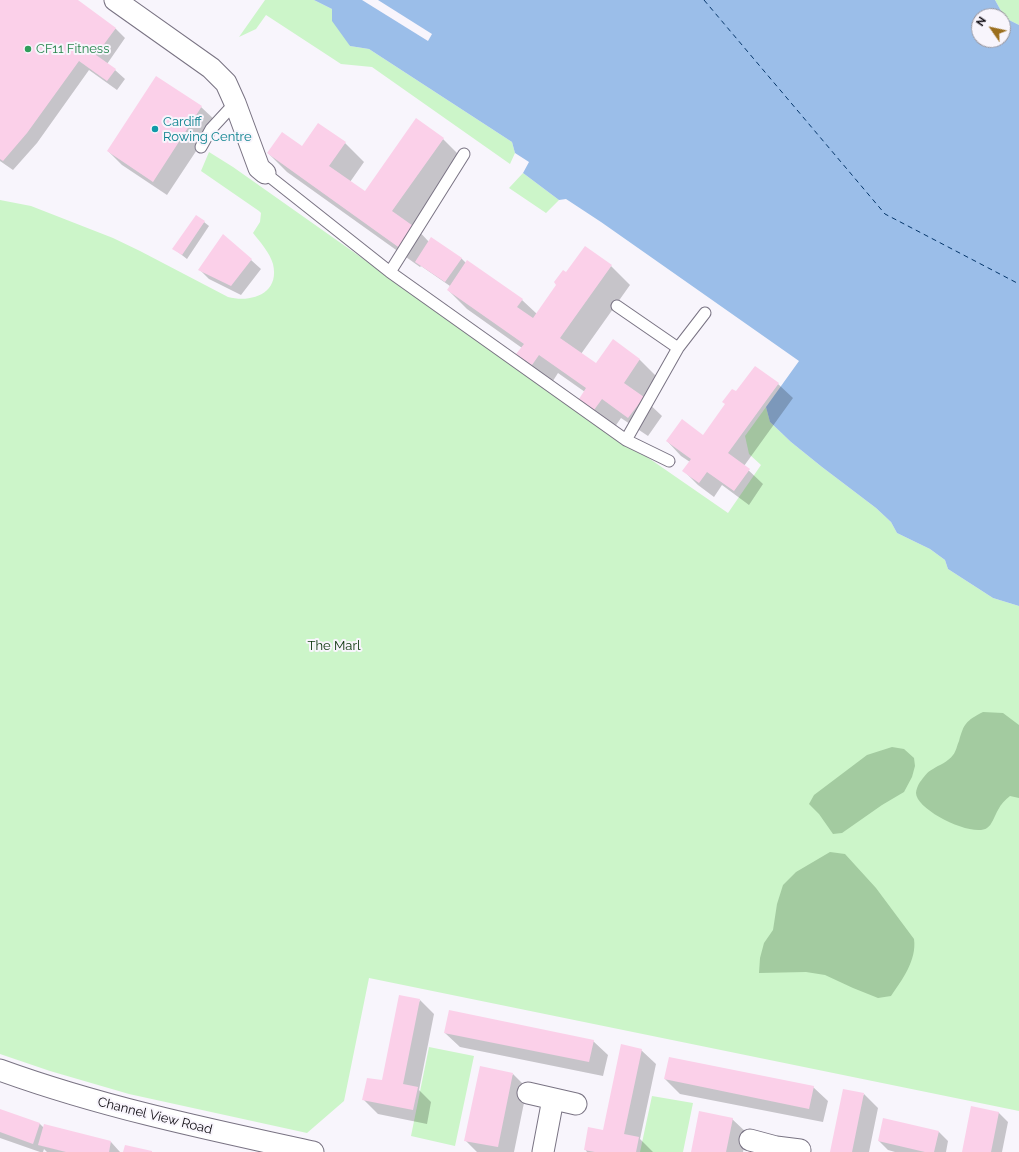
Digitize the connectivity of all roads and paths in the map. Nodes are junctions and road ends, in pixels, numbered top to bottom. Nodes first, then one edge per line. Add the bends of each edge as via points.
1 (115, 0) edge
2 (235, 103) junction
3 (201, 147) dead end
4 (464, 154) dead end
5 (265, 173) joint
6 (390, 272) junction
7 (617, 306) dead end
8 (704, 313) dead end
9 (678, 348) junction
10 (626, 440) junction
11 (669, 461) dead end
12 (0, 1070) edge
13 (528, 1093) dead end
14 (553, 1099) junction
15 (576, 1104) dead end
16 (750, 1140) dead end
17 (776, 1150) edge
18 (800, 1150) dead end
19 (313, 1152) edge
20 (543, 1152) edge

1 - 2 street via 211,68 226,83
2 - 3 lane via 211,129
2 - 5 street via 259,168
4 - 6 lane
5 - 6 lane
6 - 10 lane
7 - 9 lane
8 - 9 lane
9 - 10 lane
10 - 11 lane
12 - 19 street, Channel View Road via 140,1113
13 - 14 street
14 - 15 street
14 - 20 street
16 - 17 street
17 - 18 street

